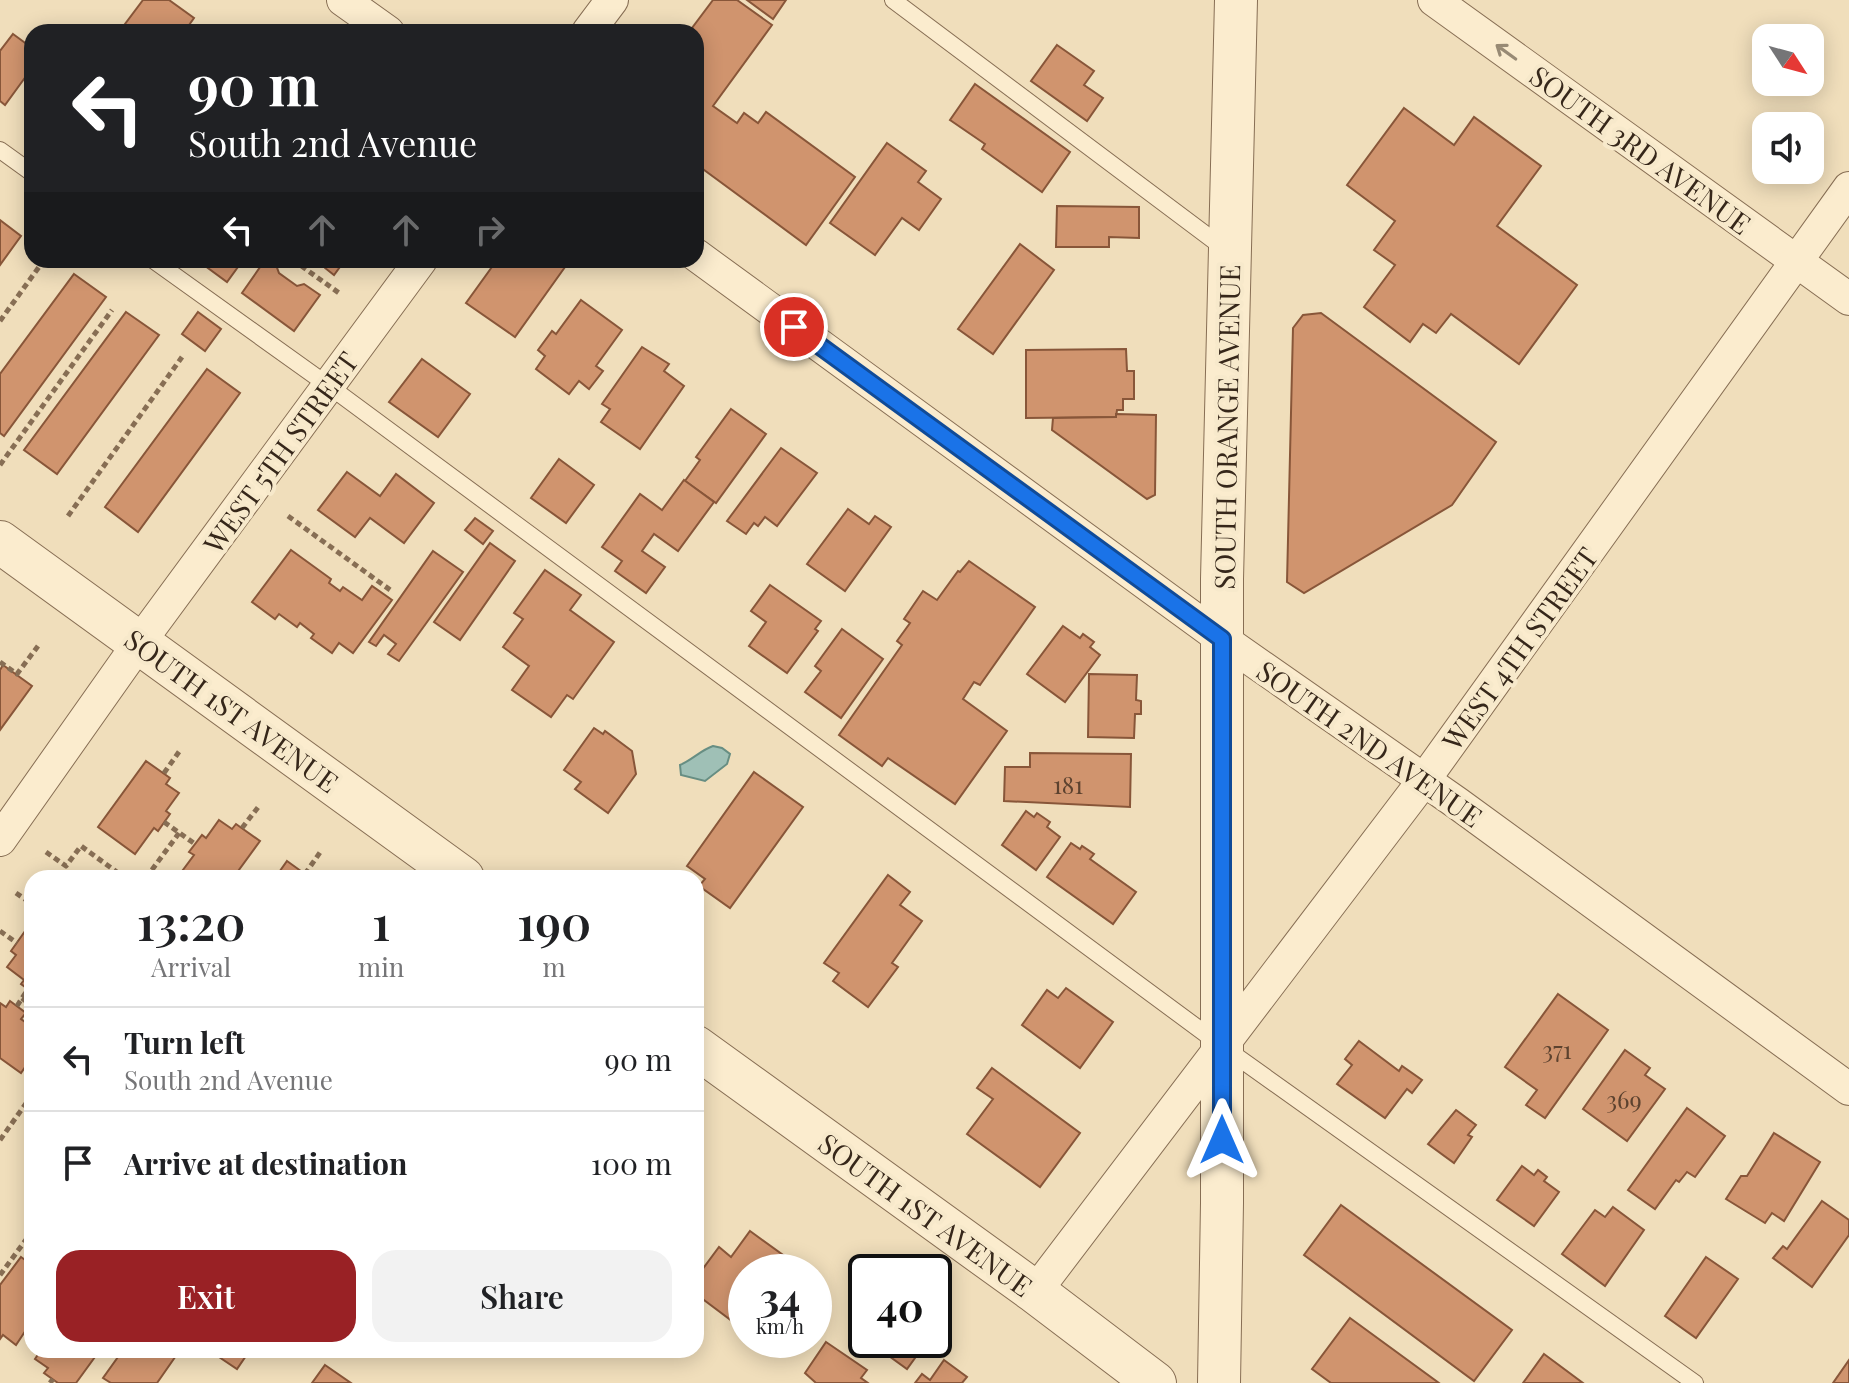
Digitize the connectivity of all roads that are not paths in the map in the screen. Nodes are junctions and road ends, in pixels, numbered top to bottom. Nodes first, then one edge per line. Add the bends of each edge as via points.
1 (343, 0) edge
2 (612, 0) edge
3 (893, 0) edge
4 (1236, 0) edge
5 (1434, 0) edge
6 (377, 24) edge
7 (594, 24) edge
8 (0, 150) edge
9 (24, 167) edge
10 (1849, 188) edge
11 (1230, 252) junction
12 (704, 261) edge
13 (1797, 261) junction
14 (164, 268) edge
15 (415, 268) edge
16 (1849, 299) edge
17 (329, 386) junction
18 (0, 542) edge
19 (1222, 639) junction
20 (139, 643) junction
21 (1424, 780) junction
22 (0, 840) edge
23 (452, 870) edge
24 (1222, 1046) junction
25 (704, 1053) edge
26 (1849, 1089) edge
27 (1035, 1292) junction
28 (1155, 1383) edge
29 (1219, 1383) edge
30 (1695, 1383) edge

1 - 6 street
2 - 7 street
3 - 11 lane
4 - 11 street, SOUTH ORANGE AVENUE
13 -> 5 street, SOUTH 3RD AVENUE
8 - 9 lane
10 - 13 street, WEST 4TH STREET
11 - 19 street, SOUTH ORANGE AVENUE
12 - 19 street, SOUTH 2ND AVENUE
13 - 16 street, SOUTH 3RD AVENUE
13 - 21 street, WEST 4TH STREET
14 - 17 lane
15 - 17 street, WEST 5TH STREET
17 - 20 street, WEST 5TH STREET
17 - 24 lane
18 - 20 street, SOUTH 1ST AVENUE
19 - 21 street, SOUTH 2ND AVENUE
19 - 24 street, SOUTH ORANGE AVENUE
20 - 22 street, WEST 5TH STREET
20 - 23 street, SOUTH 1ST AVENUE
21 - 24 street, WEST 4TH STREET
21 - 26 street, SOUTH 2ND AVENUE
24 - 27 street, WEST 4TH STREET
24 - 29 street, SOUTH ORANGE AVENUE
24 - 30 lane
25 - 27 street, SOUTH 1ST AVENUE
27 - 28 street, SOUTH 1ST AVENUE

